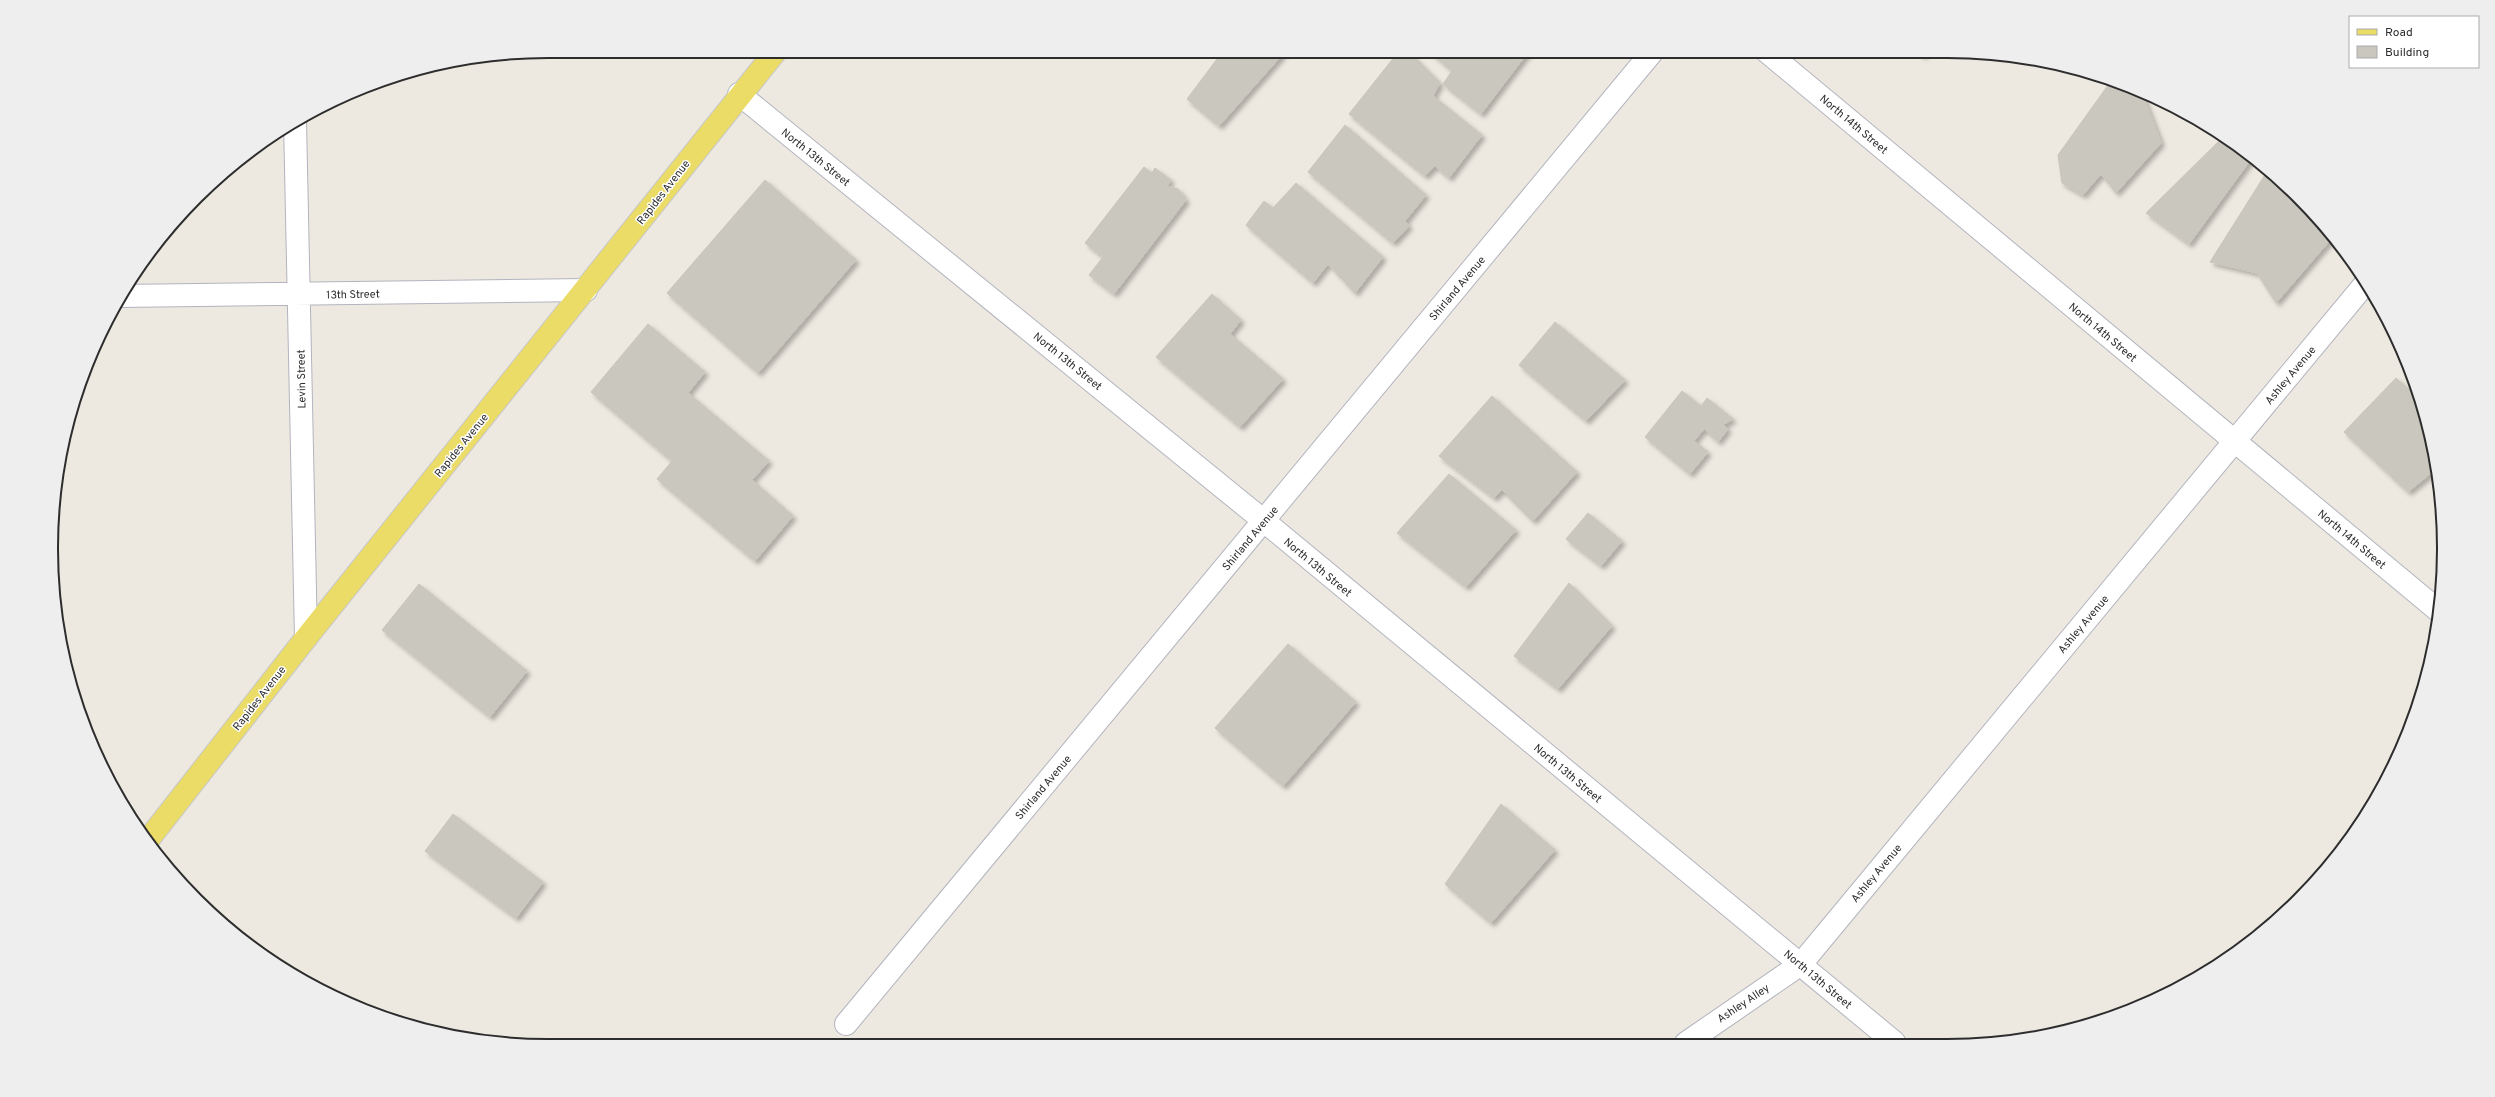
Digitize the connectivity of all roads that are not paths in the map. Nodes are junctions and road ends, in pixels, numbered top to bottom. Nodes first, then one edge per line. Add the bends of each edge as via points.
1 (770, 58) edge
2 (1648, 58) edge
3 (1774, 58) edge
4 (739, 94) junction
5 (295, 129) edge
6 (2362, 288) edge
7 (586, 290) junction
8 (299, 295) junction
9 (128, 296) edge
10 (2234, 441) junction
11 (1264, 521) junction
12 (2434, 607) edge
13 (306, 638) junction
14 (151, 836) edge
15 (1800, 964) junction
16 (846, 1024) dead end
17 (1692, 1039) edge
18 (1890, 1039) edge

1 - 4 main road, Rapides Avenue
2 - 11 street, Shirland Avenue
3 - 10 street, North 14th Street
4 - 7 main road, Rapides Avenue
4 - 11 street, North 13th Street
5 - 8 street, Levin Street
6 - 10 street, Ashley Avenue
7 - 8 street, 13th Street
7 - 13 main road, Rapides Avenue
8 - 9 street, 13th Street
8 - 13 street, Levin Street
10 - 12 street, North 14th Street
10 - 15 street, Ashley Avenue
11 - 15 street, North 13th Street
11 - 16 street, Shirland Avenue
13 - 14 main road, Rapides Avenue
15 - 17 street, Ashley Alley
15 - 18 street, North 13th Street

